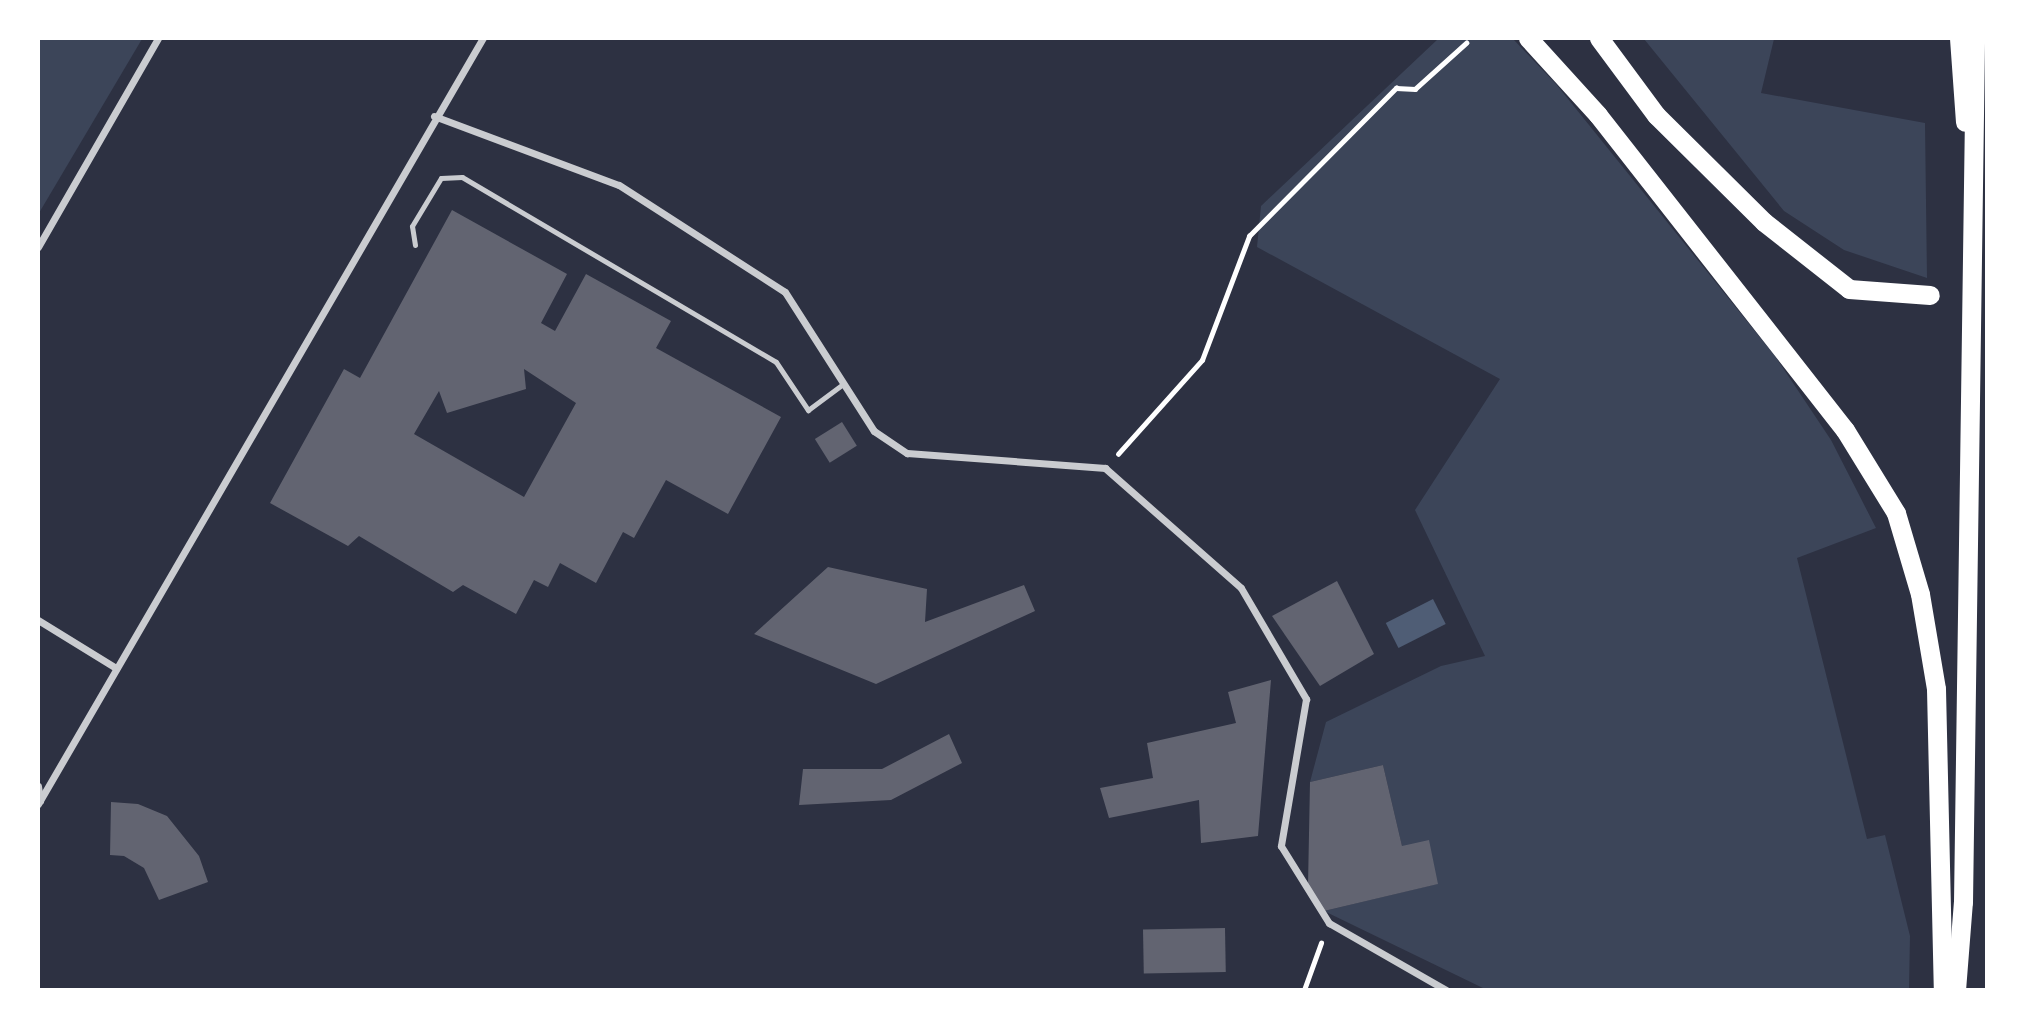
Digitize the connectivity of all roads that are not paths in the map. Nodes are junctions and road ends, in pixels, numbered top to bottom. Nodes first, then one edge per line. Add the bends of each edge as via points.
1 (158, 38) edge
2 (483, 38) edge
3 (1528, 38) edge
4 (1599, 38) edge
5 (1959, 38) edge
6 (1975, 38) edge
7 (434, 116) junction
8 (1973, 164) junction
9 (415, 244) dead end
10 (38, 247) edge
11 (1930, 295) dead end
12 (843, 384) junction
13 (38, 620) edge
14 (116, 668) junction
15 (38, 786) edge
16 (39, 803) edge
17 (1446, 989) edge
18 (1943, 989) edge
19 (1956, 989) edge

1 - 10 street
2 - 7 street
3 - 18 highway via 1598,116 1836,419 1896,513 1920,594 1936,689
4 - 11 highway via 1666,124 1764,222 1849,289
5 - 8 highway via 1959,90
6 - 8 highway
7 - 12 street via 619,185 785,292
7 - 14 street
8 - 19 highway via 1963,902
9 - 12 lane via 412,226 441,178 462,177 776,362 808,410
12 - 17 street via 874,431 907,453 1105,468 1241,587 1306,699 1281,846 1329,923
13 - 14 street
14 - 16 street
15 - 16 street

